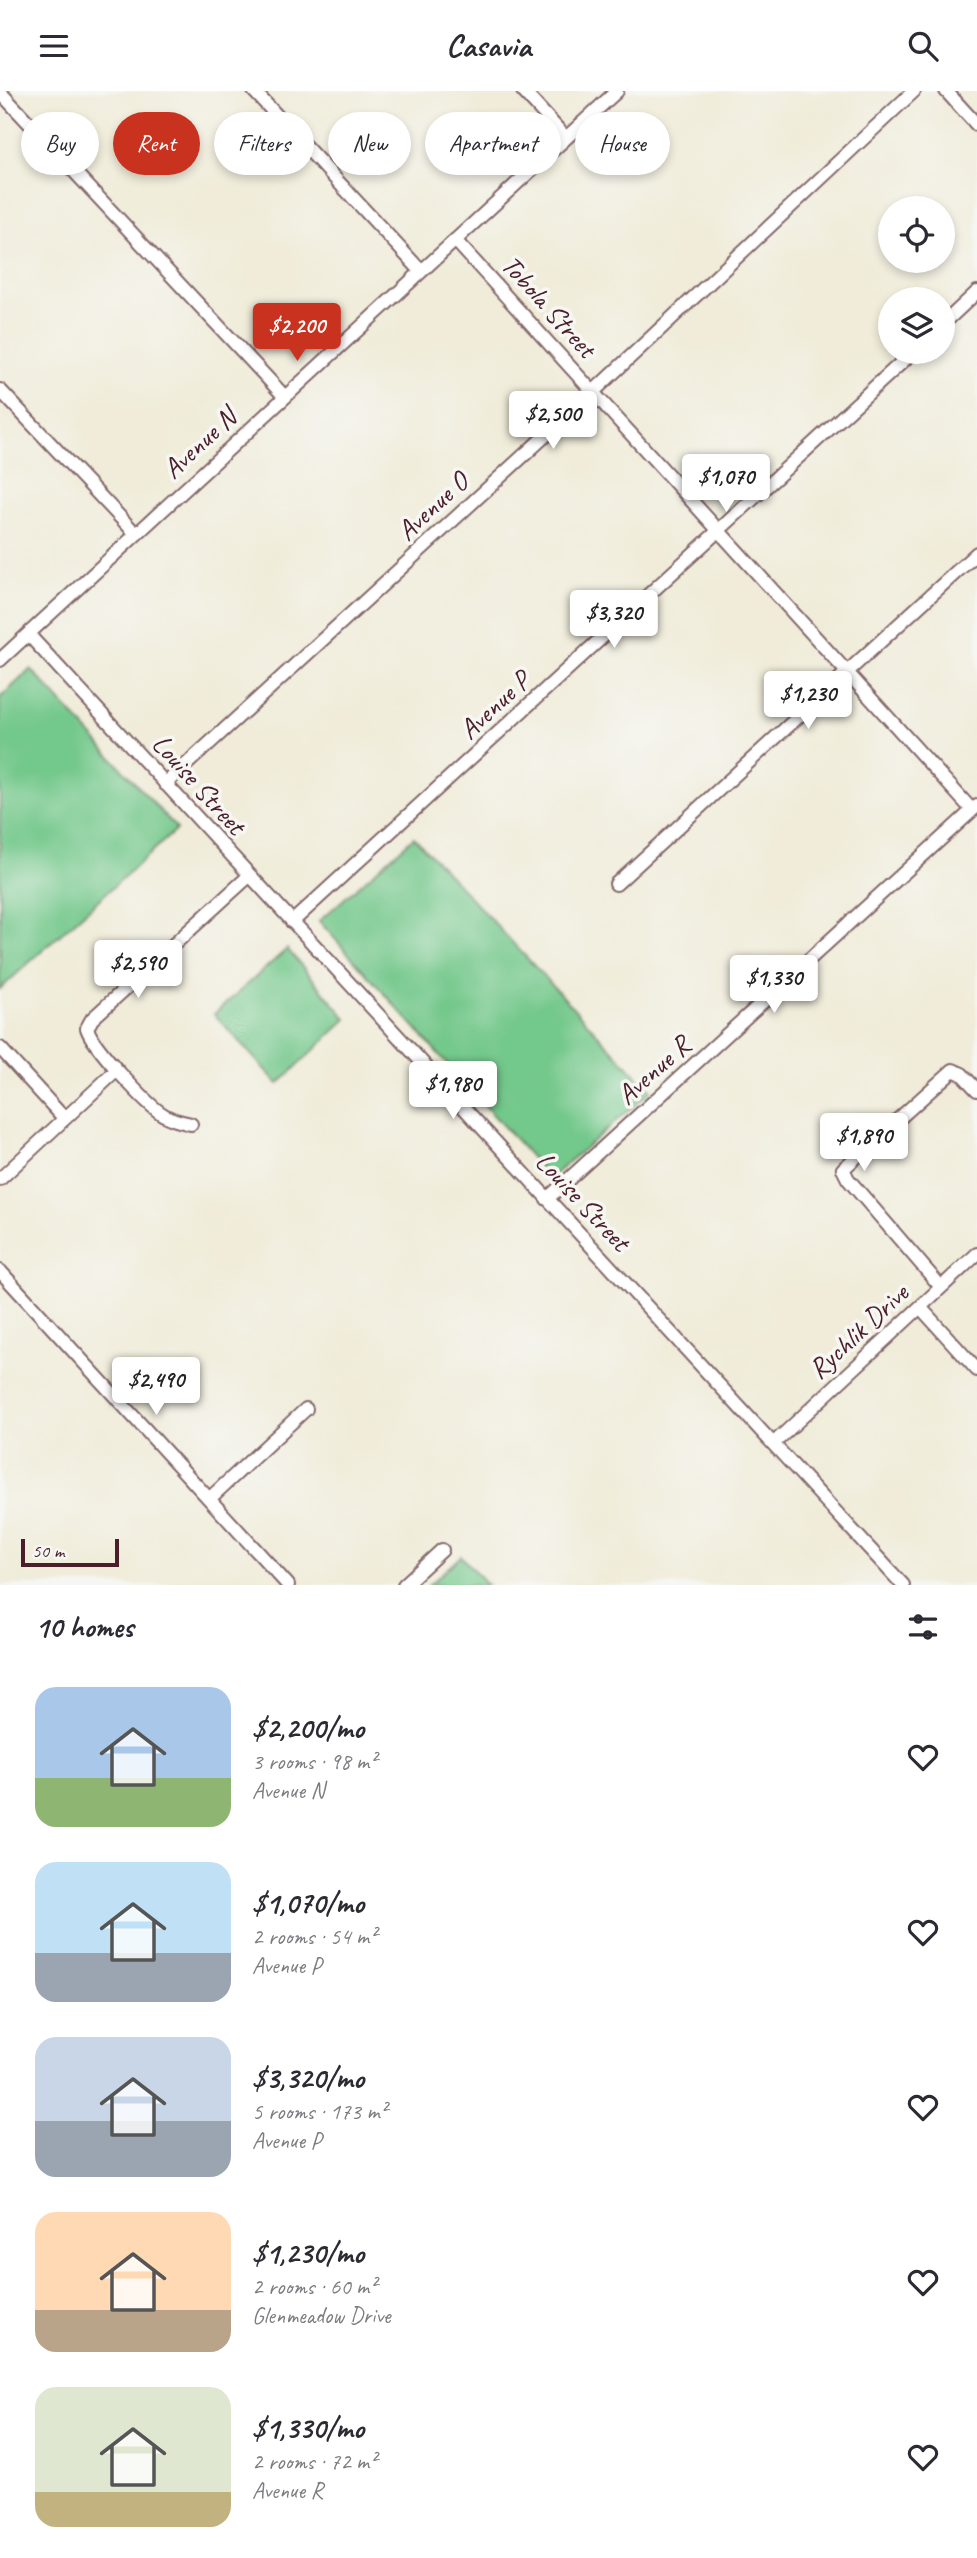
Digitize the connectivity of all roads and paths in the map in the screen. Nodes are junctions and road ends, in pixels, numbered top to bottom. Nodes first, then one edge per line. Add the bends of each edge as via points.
1 (254, 91) edge
2 (523, 91) edge
3 (617, 91) edge
4 (914, 91) edge
5 (946, 91) edge
6 (0, 92) edge
7 (977, 125) edge
8 (566, 138) junction
9 (455, 240) junction
10 (421, 271) junction
11 (977, 292) edge
12 (955, 313) edge
13 (900, 364) edge
14 (0, 390) edge
15 (593, 392) junction
16 (285, 397) junction
17 (719, 531) junction
18 (136, 534) junction
19 (977, 553) edge
20 (27, 634) junction
21 (0, 660) edge
22 (847, 672) junction
23 (165, 784) junction
24 (975, 808) edge
25 (249, 876) junction
26 (616, 884) dead end
27 (292, 922) junction
28 (0, 1048) edge
29 (117, 1070) junction
30 (977, 1090) edge
31 (64, 1118) junction
32 (191, 1124) dead end
33 (0, 1179) edge
34 (547, 1199) junction
35 (977, 1254) edge
36 (0, 1271) edge
37 (941, 1287) junction
38 (920, 1307) junction
39 (977, 1370) edge
40 (306, 1409) dead end
41 (773, 1444) junction
42 (209, 1499) junction
43 (442, 1550) dead end
44 (288, 1585) edge
45 (404, 1585) edge
46 (903, 1585) edge

1 - 10 street
2 - 8 street
3 - 8 street, Avenue N
4 - 15 street, Avenue O
5 - 7 street
6 - 16 street
8 - 9 street, Avenue N
9 - 10 street, Avenue N
9 - 15 street, Tobola Street
10 - 16 street, Avenue N
11 - 12 street
13 - 17 street, Avenue P
14 - 18 street
15 - 17 street, Tobola Street
15 - 23 street, Avenue O
16 - 18 street, Avenue N
17 - 22 street, Tobola Street
17 - 27 street, Avenue P
18 - 20 street, Avenue N
19 - 22 street
20 - 21 street, Avenue N
20 - 23 street, Louise Street
22 - 24 street, Tobola Street
22 - 26 street
23 - 25 street, Louise Street
24 - 34 street, Avenue R
25 - 27 street, Louise Street
25 - 29 street via 92,1019 89,1036
27 - 34 street, Louise Street
28 - 31 street
29 - 31 street
29 - 32 street via 163,1115
30 - 37 street via 953,1070 843,1169
31 - 33 street
34 - 41 street, Louise Street
35 - 37 street, Rychlik Drive
36 - 42 street
37 - 38 street, Rychlik Drive
38 - 39 street
38 - 41 street, Rychlik Drive
40 - 42 street
41 - 46 street, Louise Street
42 - 44 street
43 - 45 street

